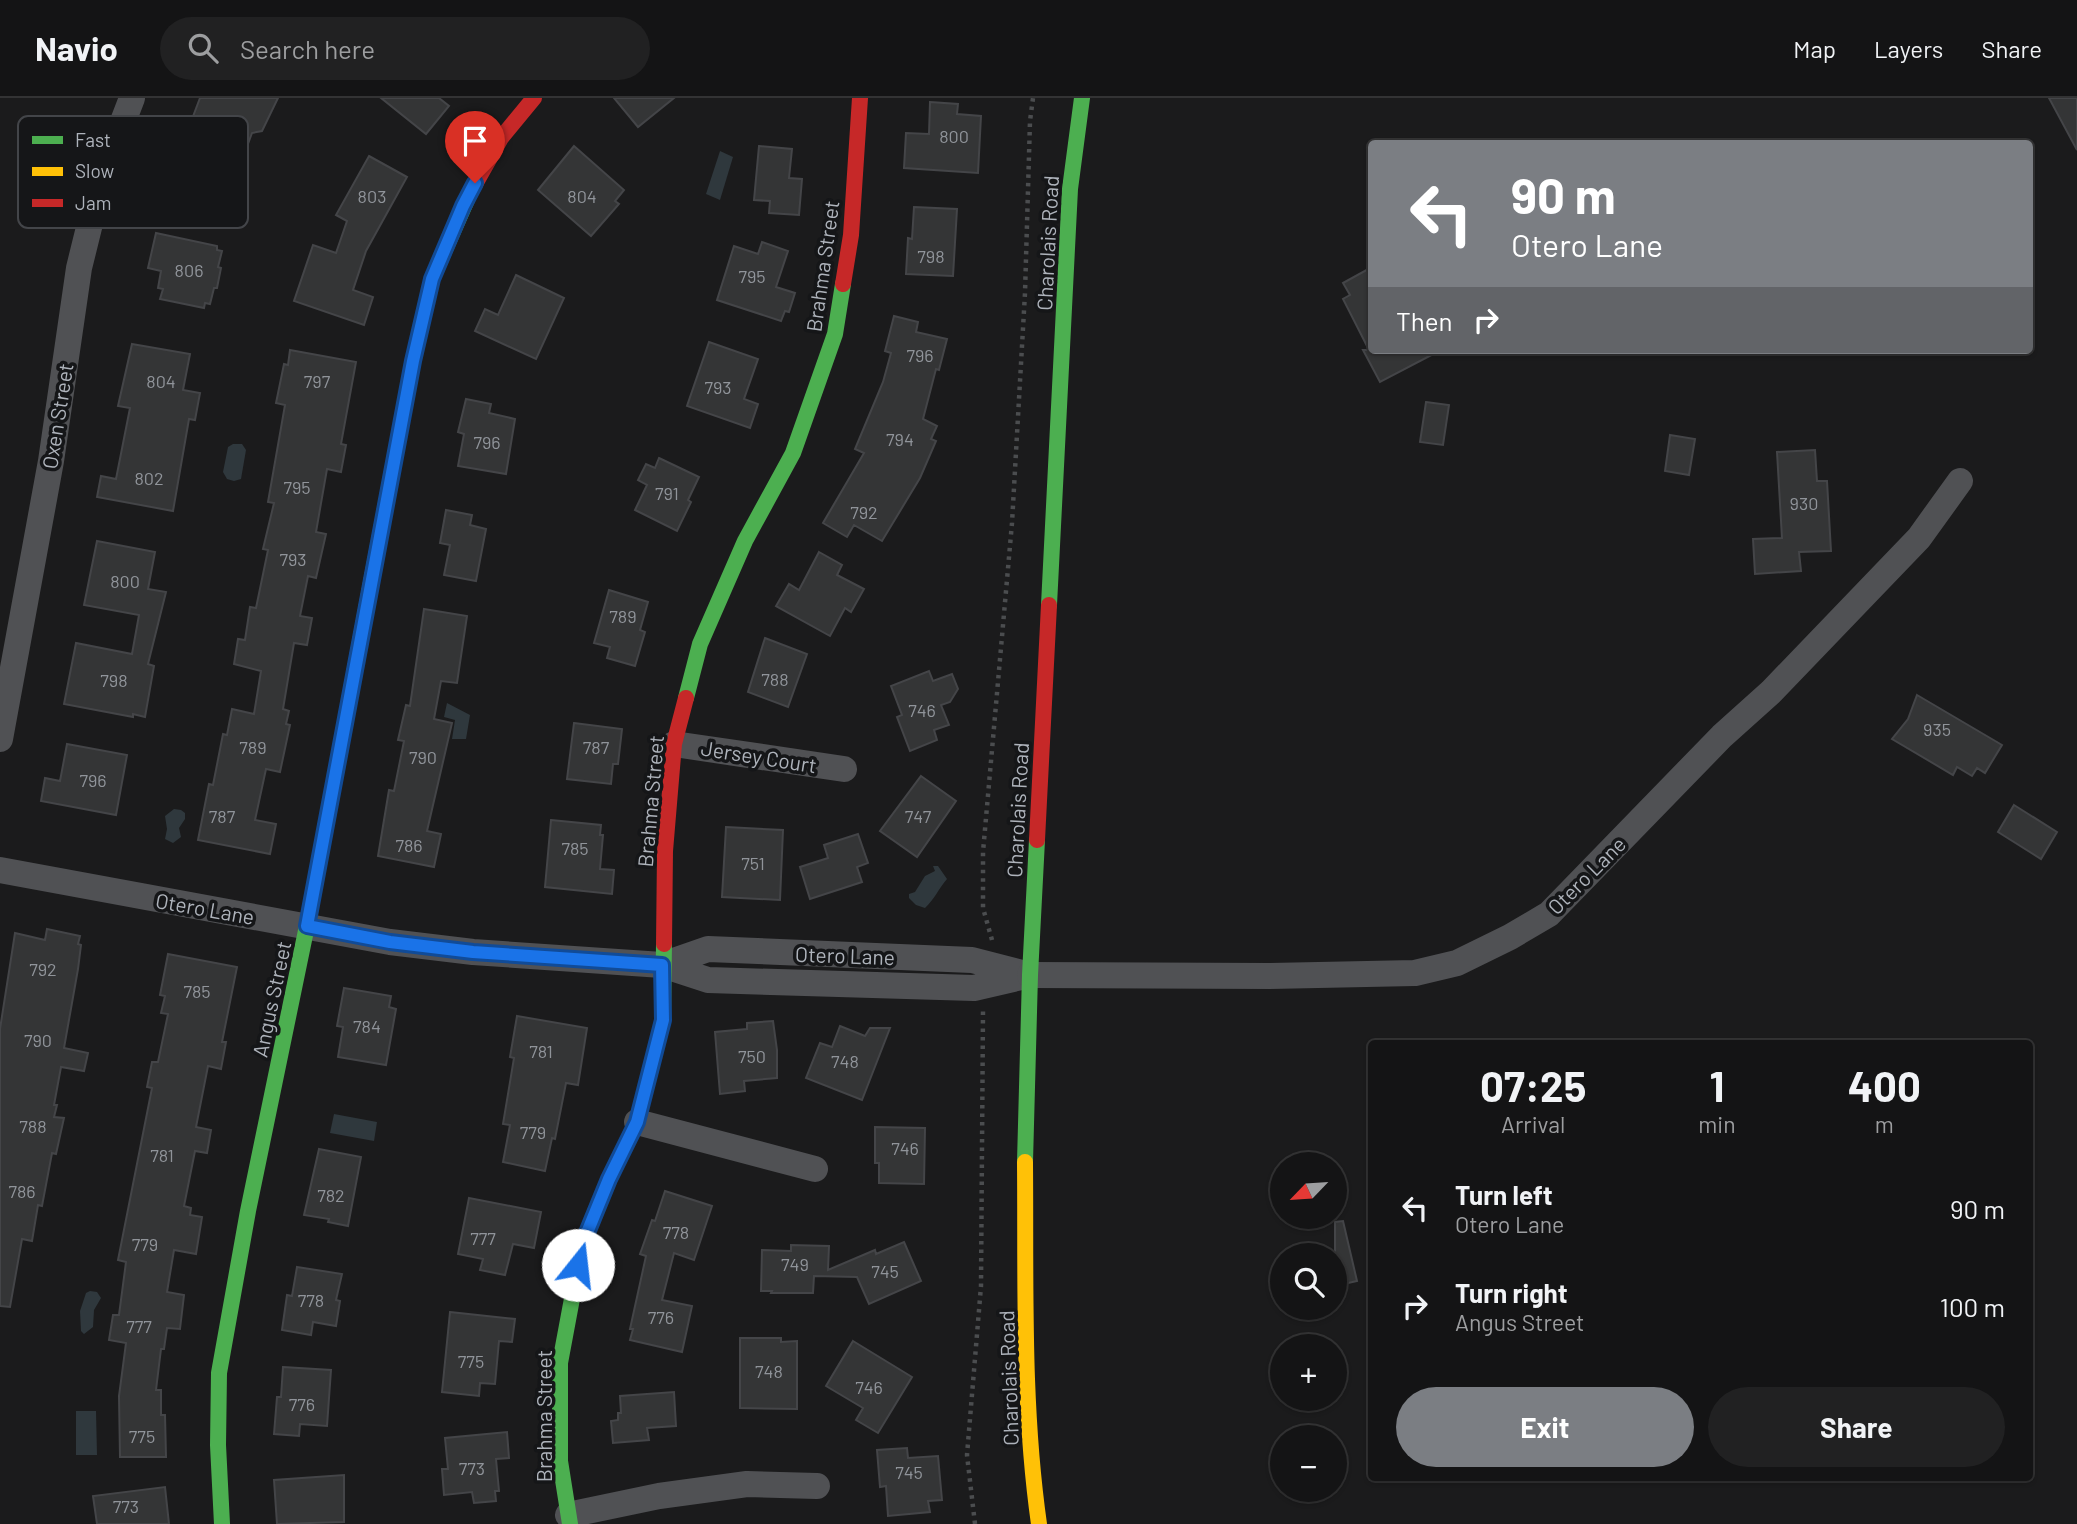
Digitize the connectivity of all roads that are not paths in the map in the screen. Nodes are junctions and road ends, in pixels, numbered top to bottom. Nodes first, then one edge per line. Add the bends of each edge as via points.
1 (132, 98) edge
2 (534, 98) edge
3 (860, 98) edge
4 (1082, 98) edge
5 (125, 116) edge
6 (89, 228) edge
7 (1960, 481) dead end
8 (0, 740) edge
9 (674, 744) junction
10 (844, 769) dead end
11 (0, 870) edge
12 (307, 926) junction
13 (662, 965) junction
14 (1030, 975) junction
15 (637, 1122) junction
16 (815, 1170) dead end
17 (817, 1486) dead end
18 (569, 1520) edge
19 (222, 1524) edge
20 (1039, 1524) edge

1 - 5 street, Oxen Street
2 - 12 street, Angus Street via 501,138 463,206 432,279
3 - 9 street, Brahma Street via 851,235 835,334 793,453 745,541 700,644
4 - 14 street, Charolais Road via 1070,189
6 - 8 street, Oxen Street
7 - 14 street, Otero Lane via 1919,538 1771,692 1722,736 1549,914 1510,937 1457,963 1415,973
9 - 10 street, Jersey Court
9 - 13 street, Brahma Street
11 - 12 street, Otero Lane
12 - 13 street, Otero Lane via 473,952
12 - 19 street, Angus Street via 219,1373
13 - 14 street, Otero Lane via 708,980 974,988 988,975
13 - 15 street, Brahma Street via 663,1020
14 - 20 street, Charolais Road via 1026,1360
15 - 16 street
15 - 18 street, Brahma Street via 582,1245 569,1306 560,1363 561,1461
17 - 18 street via 747,1484 659,1496

